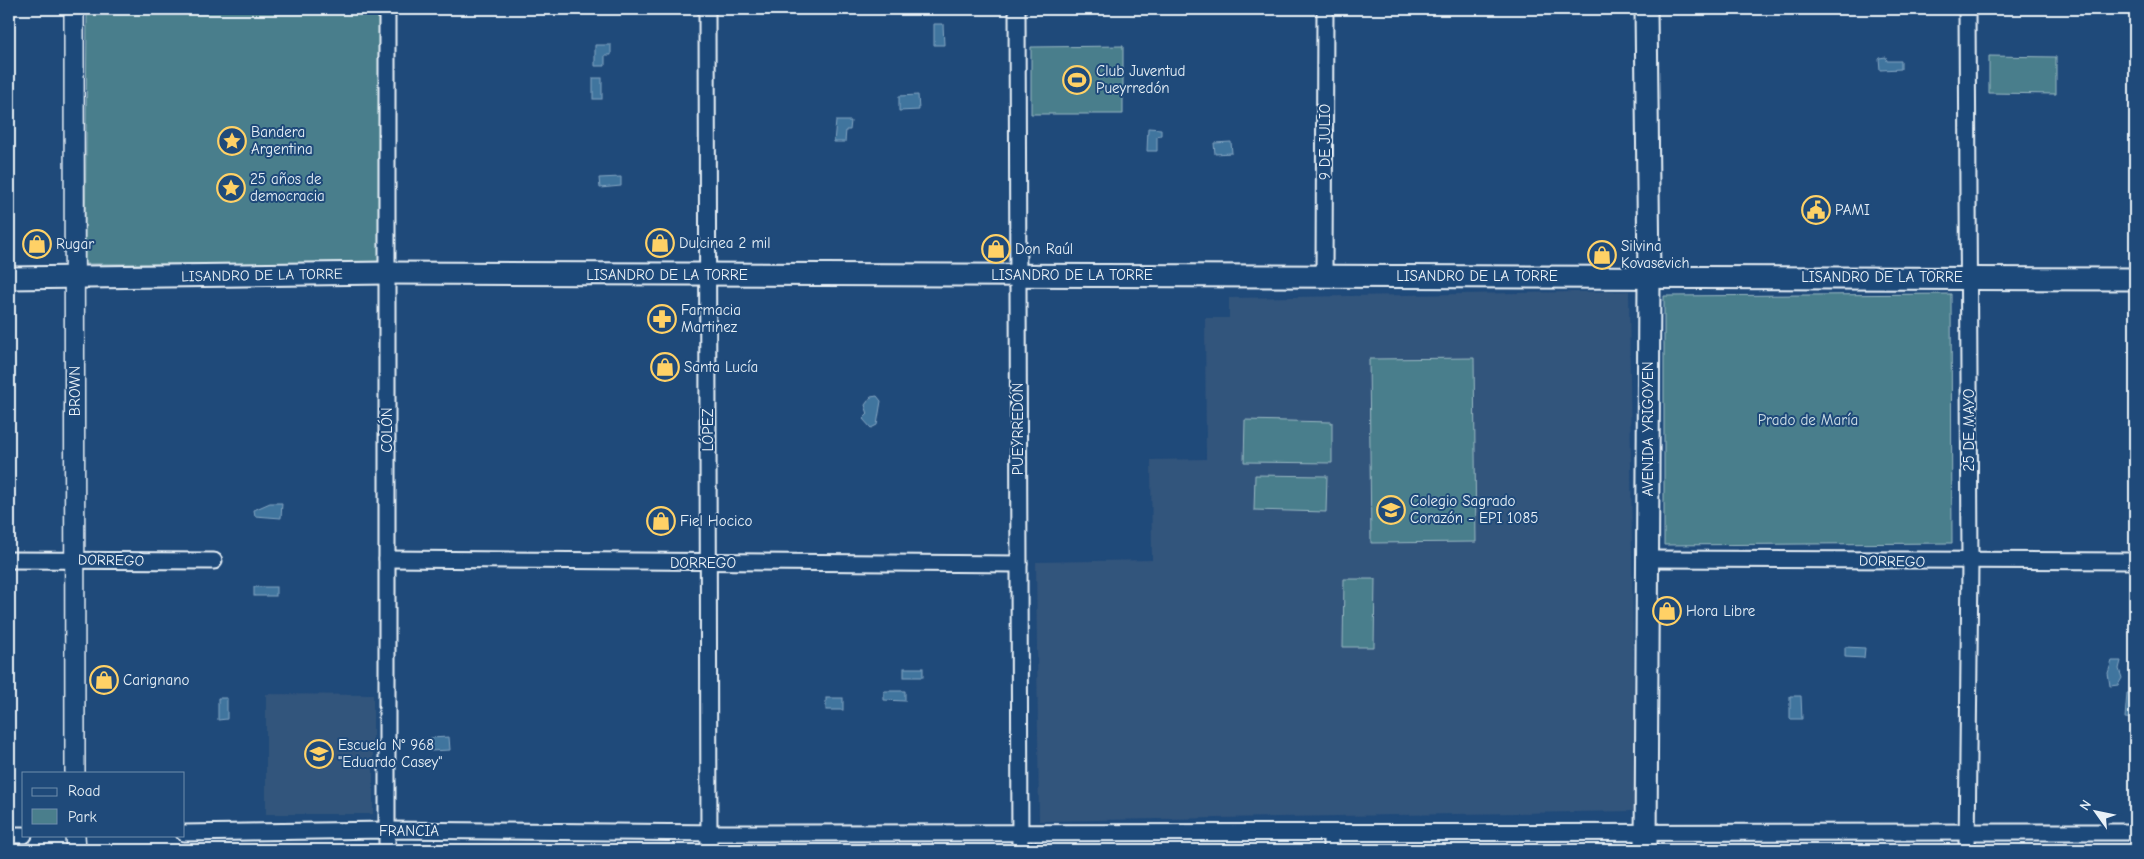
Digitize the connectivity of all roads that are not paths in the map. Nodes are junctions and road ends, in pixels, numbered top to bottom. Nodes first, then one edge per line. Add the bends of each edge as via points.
1 (74, 9) edge
2 (387, 9) edge
3 (707, 9) edge
4 (1017, 9) edge
5 (1325, 9) edge
6 (1646, 9) edge
7 (1967, 9) edge
8 (387, 273) junction
9 (1018, 274) junction
10 (1324, 275) junction
11 (707, 276) junction
12 (75, 277) junction
13 (1649, 277) junction
14 (9, 278) edge
15 (1968, 278) junction
16 (2135, 279) edge
17 (387, 559) junction
18 (1648, 559) junction
19 (9, 560) edge
20 (75, 560) junction
21 (214, 561) dead end
22 (2135, 561) edge
23 (1970, 562) junction
24 (708, 563) junction
25 (1019, 564) junction
26 (75, 772) edge
27 (387, 830) junction
28 (1967, 832) junction
29 (2135, 832) edge
30 (185, 833) edge
31 (709, 833) junction
32 (1020, 833) junction
33 (1331, 833) junction
34 (9, 835) edge
35 (22, 835) edge
36 (75, 836) edge
37 (1646, 841) edge
38 (76, 850) edge
39 (387, 850) edge
40 (709, 850) edge
41 (1020, 850) edge
42 (1331, 850) edge
43 (1967, 850) edge

1 - 12 street, BROWN
2 - 8 street, COLÓN
3 - 11 street, LÓPEZ
4 - 9 street, PUEYRREDÓN
5 - 10 street, 9 DE JULIO
6 - 13 main road, AVENIDA YRIGOYEN
7 - 15 street, 25 DE MAYO
8 - 11 main road, LISANDRO DE LA TORRE
8 - 12 main road, LISANDRO DE LA TORRE
8 - 17 street, COLÓN
9 - 10 main road, LISANDRO DE LA TORRE
9 - 11 main road, LISANDRO DE LA TORRE
9 - 25 street, PUEYRREDÓN
10 - 13 main road, LISANDRO DE LA TORRE
11 - 24 street, LÓPEZ
12 - 14 main road, LISANDRO DE LA TORRE
12 - 20 street, BROWN
13 - 15 main road, LISANDRO DE LA TORRE
13 - 18 main road, AVENIDA YRIGOYEN
15 - 16 main road, LISANDRO DE LA TORRE
15 - 23 street, 25 DE MAYO
17 - 24 street, DORREGO
17 - 27 street, COLÓN
18 - 23 street, DORREGO
18 - 37 main road, AVENIDA YRIGOYEN
19 - 20 street, DORREGO
20 - 21 street, DORREGO
20 - 26 street, BROWN
22 - 23 street, DORREGO
23 - 28 street, 25 DE MAYO
24 - 25 street, DORREGO
24 - 31 street, LÓPEZ
25 - 32 street, PUEYRREDÓN
27 - 30 street, FRANCIA
27 - 31 street, FRANCIA
27 - 39 street, COLÓN
28 - 29 street, FRANCIA
28 - 37 street, FRANCIA
28 - 43 street, 25 DE MAYO
31 - 32 street, FRANCIA
31 - 40 street, LÓPEZ
32 - 33 street, FRANCIA
32 - 41 street, PUEYRREDÓN
33 - 37 street, FRANCIA
33 - 42 street
34 - 35 street
36 - 38 street

